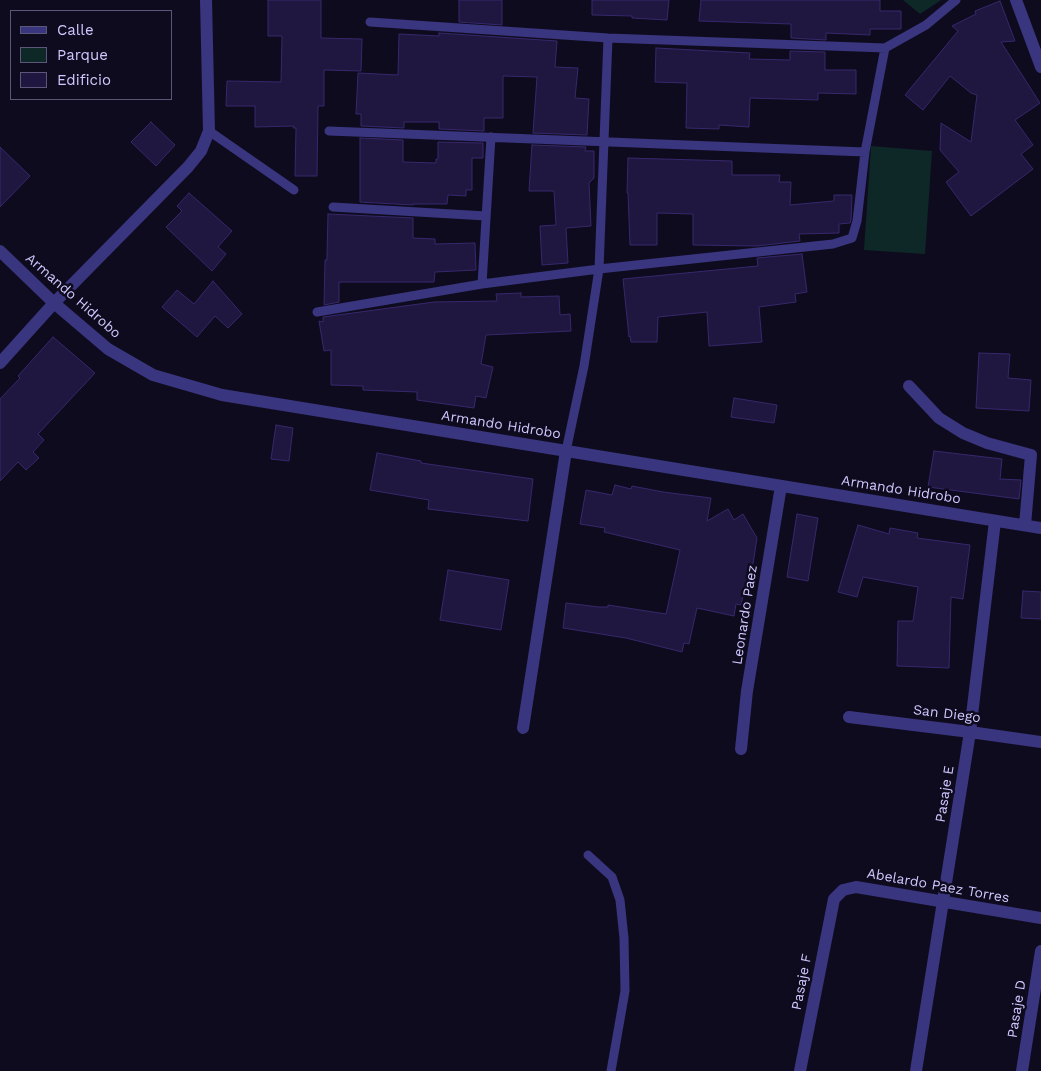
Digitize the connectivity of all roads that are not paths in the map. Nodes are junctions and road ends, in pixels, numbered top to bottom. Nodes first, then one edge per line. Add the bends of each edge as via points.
1 (206, 0) edge
2 (956, 0) edge
3 (1016, 0) edge
4 (370, 22) dead end
5 (608, 38) junction
6 (885, 48) junction
7 (1041, 67) edge
8 (209, 131) junction
9 (329, 131) dead end
10 (491, 137) junction
11 (604, 142) junction
12 (865, 152) junction
13 (294, 190) dead end
14 (333, 207) dead end
15 (486, 216) junction
16 (0, 251) edge
17 (598, 269) junction
18 (482, 284) junction
19 (54, 303) junction
20 (317, 312) dead end
21 (0, 363) edge
22 (909, 386) dead end
23 (566, 451) junction
24 (781, 486) junction
25 (995, 521) junction
26 (1025, 526) junction
27 (1041, 528) edge
28 (849, 717) dead end
29 (523, 728) dead end
30 (970, 732) junction
31 (1041, 742) edge
32 (741, 749) dead end
33 (588, 855) dead end
34 (834, 899) joint
35 (942, 902) junction
36 (1041, 918) edge
37 (1041, 951) edge
38 (611, 1071) edge
39 (800, 1071) edge
40 (916, 1071) edge
41 (1022, 1071) edge

1 - 8 street
2 - 6 lane via 926,25
3 - 7 street
4 - 5 lane
5 - 6 lane
5 - 11 lane
6 - 12 lane
8 - 13 lane
8 - 19 street via 201,151 188,167
9 - 10 lane
10 - 11 lane
10 - 15 lane
11 - 12 lane
11 - 17 lane
12 - 17 lane via 852,238 833,244
14 - 15 lane
15 - 18 lane
16 - 19 street, Armando Hidrobo
17 - 18 lane
17 - 23 lane via 591,326
18 - 20 lane
19 - 21 street
19 - 23 street, Armando Hidrobo via 108,349 153,375 222,395
22 - 26 street via 939,418 964,433 1031,455
23 - 24 street, Armando Hidrobo
23 - 29 street
24 - 25 street, Armando Hidrobo
24 - 32 street, Leonardo Paez via 747,692
25 - 26 street, Armando Hidrobo
25 - 30 street, Pasaje E
26 - 27 street, Armando Hidrobo
28 - 30 street, San Diego
30 - 31 street, San Diego
30 - 35 street, Pasaje E
33 - 38 lane via 612,877 620,900 625,991
34 - 35 street, Abelardo Paez Torres via 842,890 856,887
34 - 39 street, Pasaje F
35 - 36 street, Abelardo Paez Torres
35 - 40 street, Pasaje E
37 - 41 street, Pasaje D

